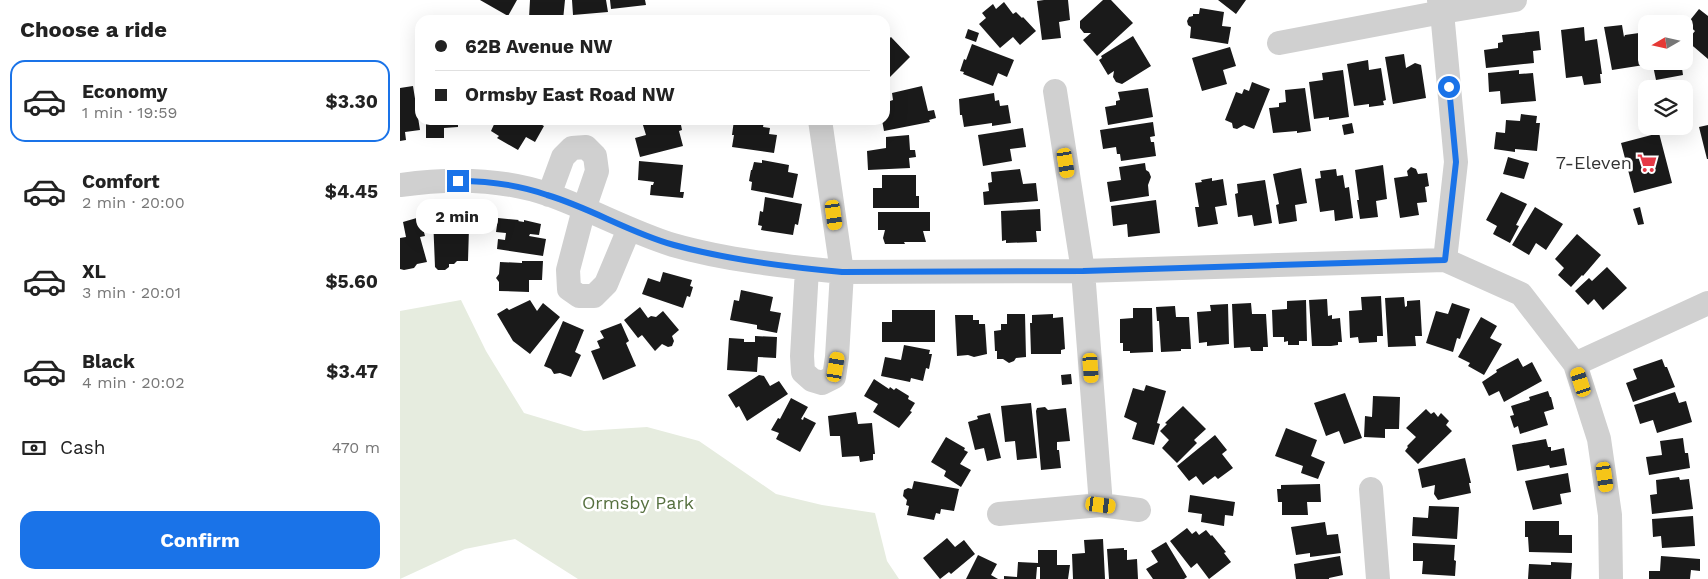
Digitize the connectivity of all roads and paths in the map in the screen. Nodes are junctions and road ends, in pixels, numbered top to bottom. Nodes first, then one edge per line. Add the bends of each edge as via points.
1 (1515, 0) edge
2 (1441, 6) edge
3 (1278, 43) dead end
4 (1055, 91) dead end
5 (821, 125) edge
6 (400, 185) edge
7 (549, 195) junction
8 (584, 209) junction
9 (629, 229) junction
10 (1445, 260) junction
11 (807, 269) junction
12 (1083, 271) junction
13 (842, 272) junction
14 (1708, 303) edge
15 (1575, 364) junction
16 (1370, 489) dead end
17 (1101, 505) junction
18 (1139, 510) dead end
19 (999, 514) dead end
20 (1378, 579) edge
21 (1611, 579) edge

1 - 2 street
2 - 3 street
2 - 10 street via 1456,162
4 - 12 street
5 - 13 street
6 - 7 street via 473,181 519,186
7 - 8 street
7 - 8 street via 563,157 572,148 586,147 595,156 597,171
8 - 9 street
8 - 9 street via 568,270 569,289 579,296 594,296 606,284
9 - 11 street via 674,245
10 - 12 street
10 - 15 street via 1520,294
11 - 13 street
11 - 13 street via 803,372 822,383 834,377
12 - 13 street
12 - 17 street
14 - 15 street
15 - 21 street via 1599,439 1610,516
16 - 20 street
17 - 18 street
17 - 19 street

